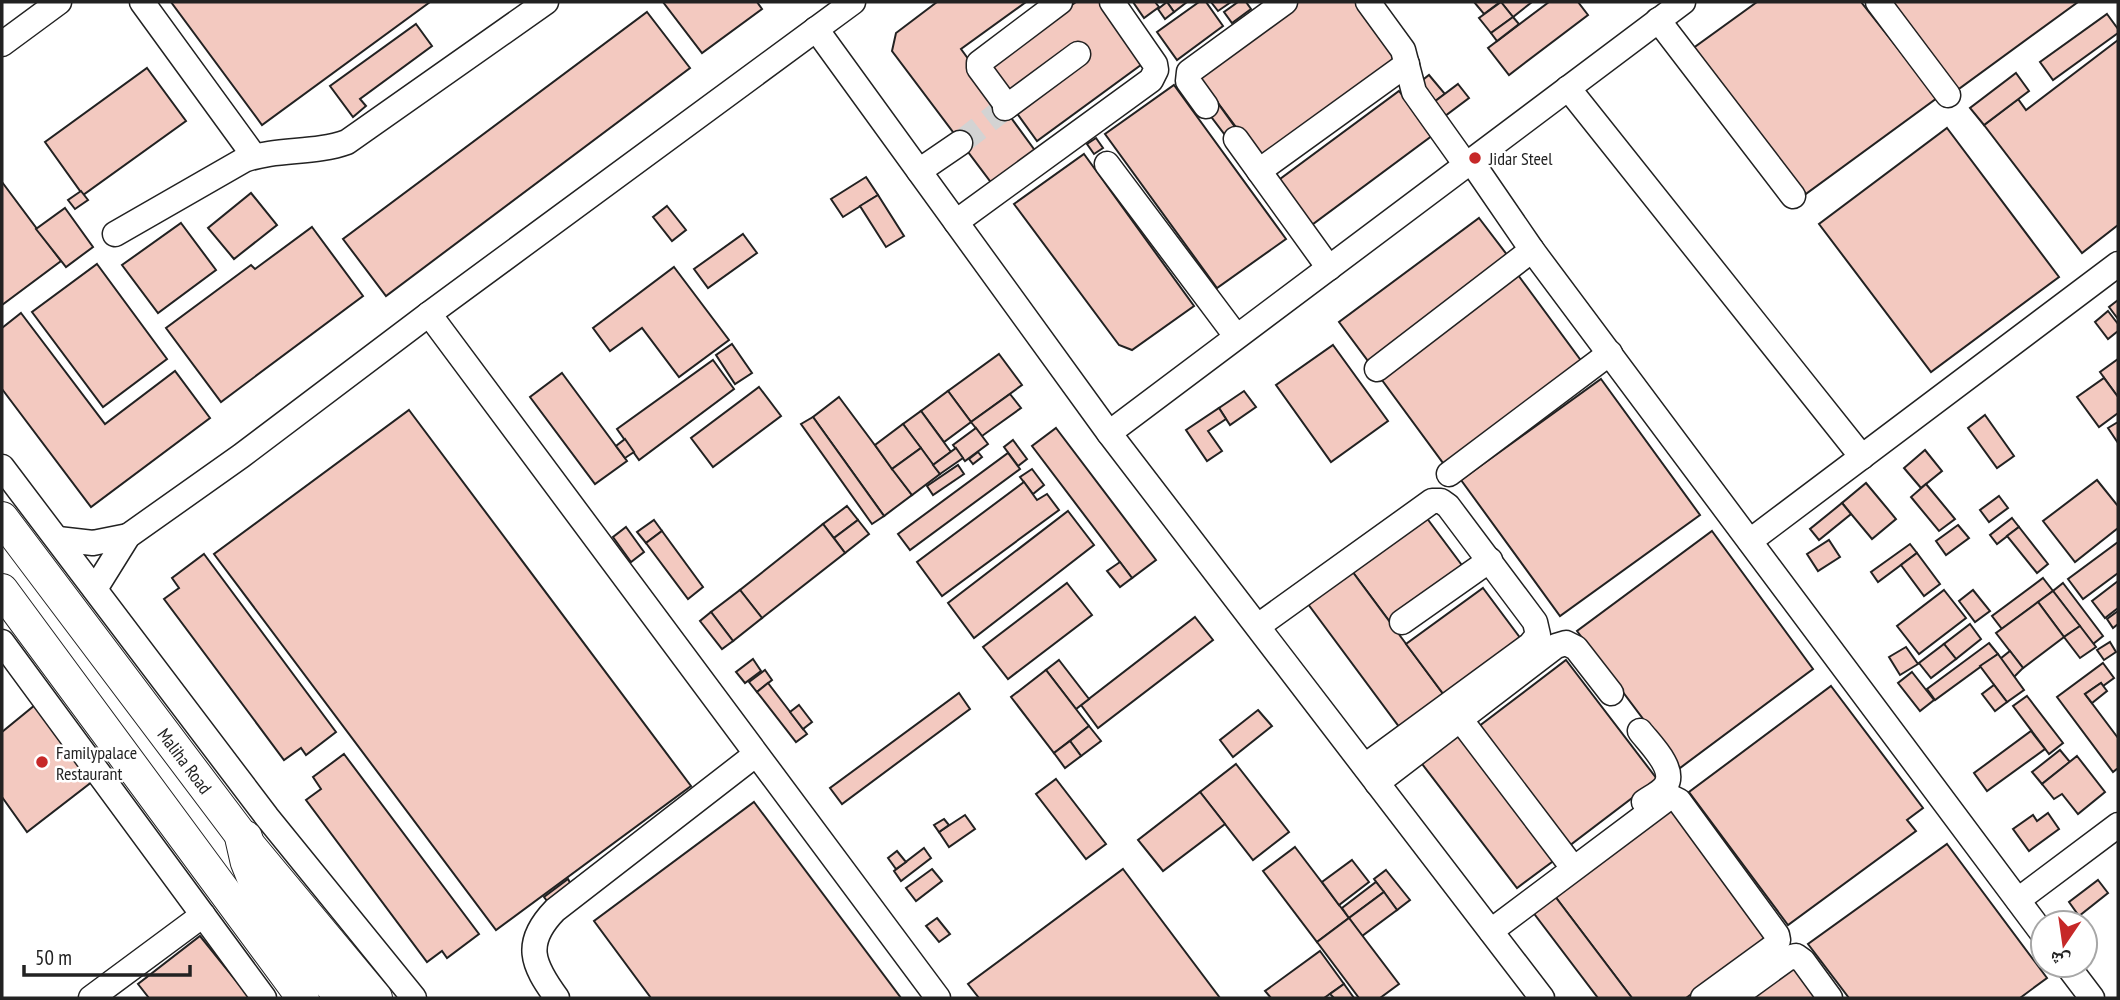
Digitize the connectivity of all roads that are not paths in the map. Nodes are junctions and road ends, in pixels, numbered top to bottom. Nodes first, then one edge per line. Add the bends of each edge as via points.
1 (59, 2) edge
2 (142, 2) edge
3 (546, 2) edge
4 (853, 2) edge
5 (1059, 2) edge
6 (1112, 2) edge
7 (1285, 2) edge
8 (1368, 2) edge
9 (1683, 2) edge
10 (1878, 2) edge
11 (1658, 20) junction
12 (816, 29) junction
13 (2, 44) edge
14 (1078, 54) dead end
15 (1407, 64) junction
16 (1568, 88) junction
17 (1948, 95) dead end
18 (1206, 106) dead end
19 (1236, 139) dead end
20 (960, 143) tunnel mouth
21 (254, 156) junction
22 (1468, 163) junction
23 (1107, 164) dead end
24 (919, 171) junction
25 (1259, 171) junction
26 (1793, 196) dead end
27 (957, 222) junction
28 (115, 234) dead end
29 (1532, 250) junction
30 (2118, 264) edge
31 (1329, 268) junction
32 (429, 314) junction
33 (1236, 336) junction
34 (1610, 353) junction
35 (1377, 369) dead end
36 (1110, 433) junction
37 (1862, 457) junction
38 (2, 467) edge
39 (1449, 474) dead end
40 (2, 518) edge
41 (128, 536) junction
42 (58, 539) junction
43 (1750, 541) junction
44 (1490, 560) junction
45 (95, 589) junction
46 (2, 590) edge
47 (1402, 622) dead end
48 (1258, 626) junction
49 (2, 642) edge
50 (10, 669) edge
51 (1611, 693) dead end
52 (1460, 719) junction
53 (1640, 731) dead end
54 (755, 755) junction
55 (1371, 774) junction
56 (2118, 825) edge
57 (244, 839) junction
58 (1567, 860) junction
59 (2018, 901) junction
60 (203, 915) junction
61 (2029, 915) edge
62 (1488, 927) junction
63 (2078, 979) edge
64 (91, 998) edge
65 (264, 998) edge
66 (303, 998) edge
67 (344, 998) edge
68 (376, 998) edge
69 (414, 998) edge
70 (557, 998) edge
71 (938, 998) edge
72 (1542, 998) edge
73 (1703, 998) edge
74 (1733, 998) edge
75 (1830, 998) edge
76 (2092, 998) edge

1 - 13 street
2 - 21 street
3 - 21 street via 347,142
4 - 12 street
5 - 14 street via 979,63 979,68 1006,107
6 - 27 street via 1155,64 1151,80
7 - 18 street via 1189,72 1188,81
8 - 15 street via 1400,44
9 - 11 street
10 - 17 street
11 - 16 street
11 - 26 street
12 - 24 street
12 - 32 street
15 - 22 street via 1414,92
15 - 25 street
16 - 22 street
16 - 37 street
19 - 25 street
20 - 24 street
21 - 28 street
22 - 29 street
22 - 31 street
23 - 33 street
24 - 27 street
25 - 31 street
27 - 36 street
29 - 34 street
29 - 35 street
30 - 37 street
31 - 33 street
32 - 41 street
32 - 54 street
33 - 36 street
34 - 39 street
34 - 43 street
36 - 48 street
37 - 43 street
38 - 42 street
40 - 57 main road, Maliha Road
41 - 42 street via 93,543
41 - 45 street
42 - 45 street
43 - 59 street
44 - 47 street
44 - 48 street via 1448,506 1433,501
44 - 55 street via 1535,622 1538,635
45 - 69 street via 267,817
46 - 66 main road
48 - 55 street
49 - 50 street
50 - 60 street
51 - 52 street via 1576,648 1566,643
52 - 55 street
52 - 58 street
53 - 58 street via 1668,771 1665,787
54 - 70 street via 540,925 534,945 536,965
54 - 71 street
55 - 62 street
56 - 59 street
57 - 67 highway via 260,886
57 - 68 main road, Maliha Road
58 - 62 street
59 - 61 street
60 - 64 street
60 - 65 street
62 - 72 street
62 - 73 street via 1673,798 1777,935 1773,947
63 - 76 street
74 - 75 street via 1796,956

